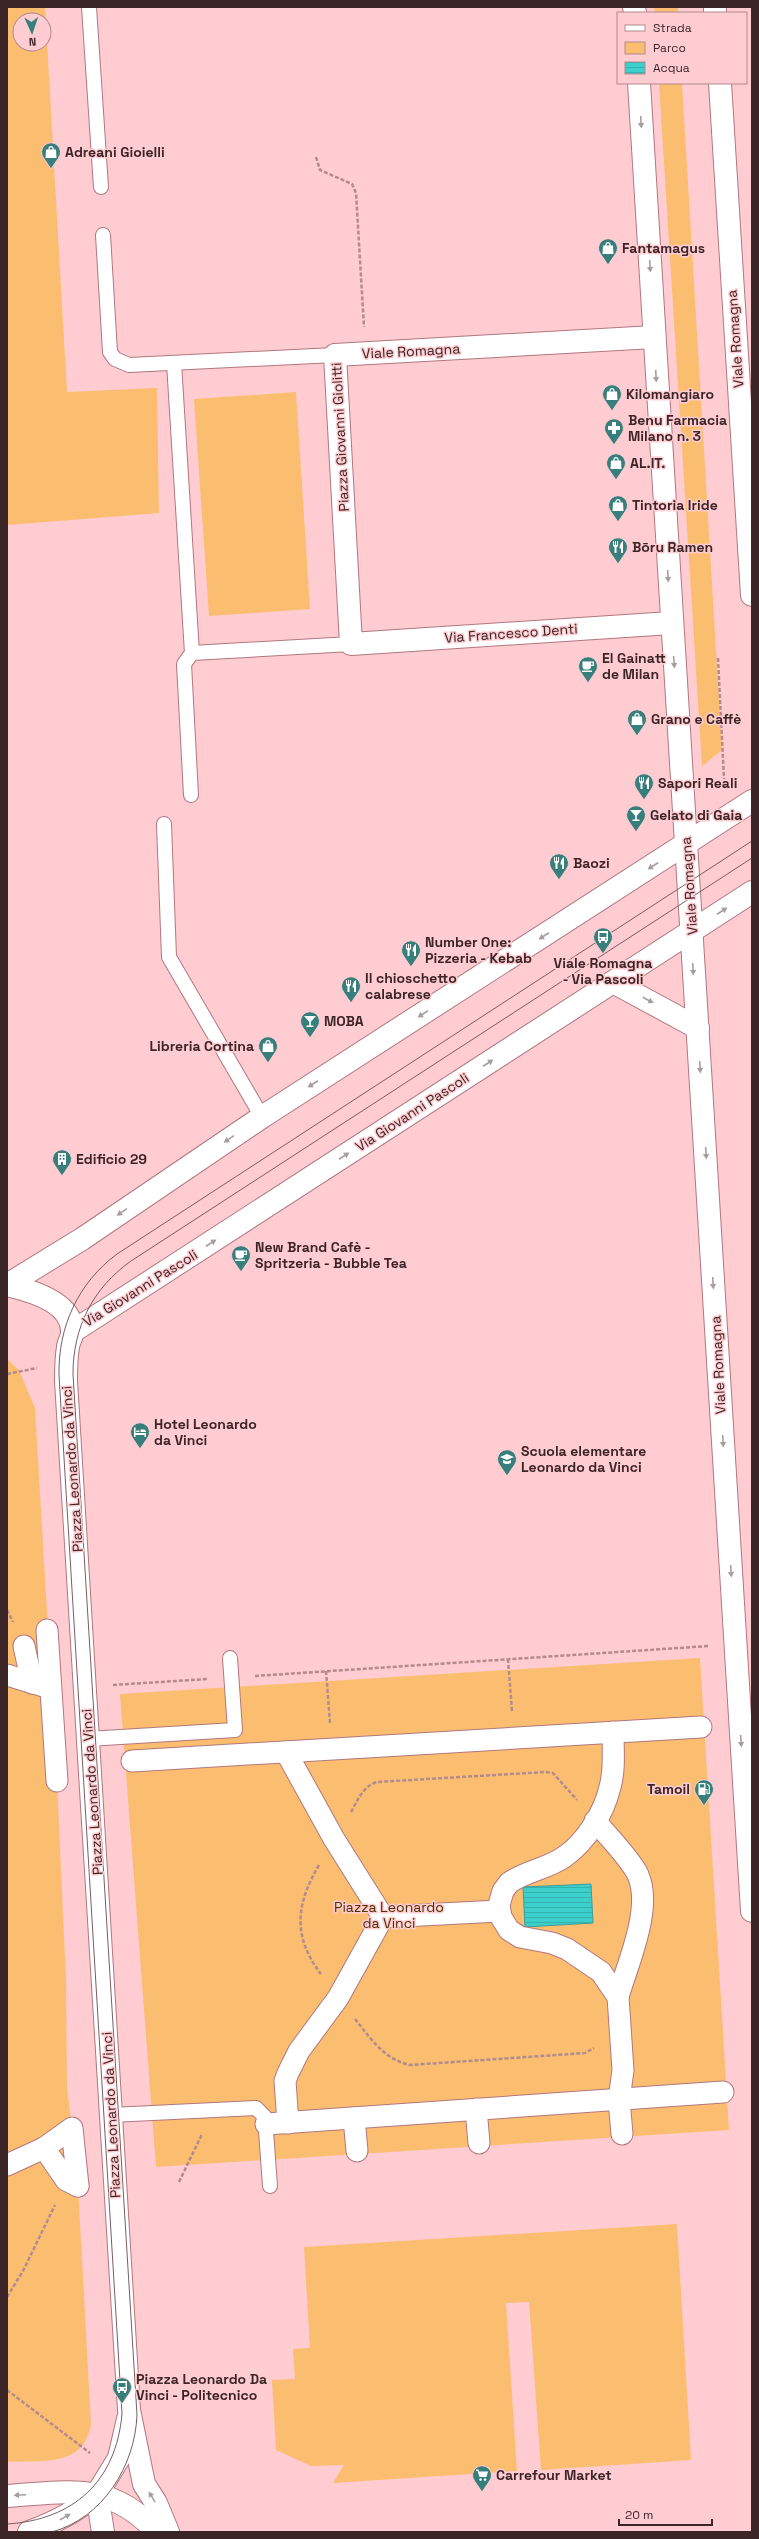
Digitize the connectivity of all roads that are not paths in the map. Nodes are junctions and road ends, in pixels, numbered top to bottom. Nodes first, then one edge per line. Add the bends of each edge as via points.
1 (90, 7) edge
2 (639, 84) edge
3 (720, 84) edge
4 (101, 187) dead end
5 (103, 235) dead end
6 (654, 337) junction
7 (335, 355) junction
8 (174, 363) junction
9 (752, 595) edge
10 (671, 623) junction
11 (351, 644) junction
12 (192, 653) junction
13 (191, 795) dead end
14 (752, 802) edge
15 (164, 824) dead end
16 (686, 844) junction
17 (752, 892) edge
18 (692, 930) junction
19 (613, 982) junction
20 (698, 1028) junction
21 (262, 1118) junction
22 (7, 1285) edge
23 (72, 1332) junction
24 (47, 1630) dead end
25 (24, 1646) dead end
26 (230, 1658) dead end
27 (7, 1675) edge
28 (41, 1685) junction
29 (745, 1700) edge
30 (701, 1727) dead end
31 (613, 1732) junction
32 (88, 1739) junction
33 (286, 1752) junction
34 (132, 1761) dead end
35 (57, 1780) dead end
36 (595, 1821) junction
37 (499, 1911) junction
38 (752, 1911) edge
39 (383, 1917) junction
40 (618, 1997) junction
41 (723, 2092) dead end
42 (619, 2100) junction
43 (476, 2109) junction
44 (111, 2115) junction
45 (354, 2118) junction
46 (288, 2123) junction
47 (266, 2124) junction
48 (622, 2134) dead end
49 (479, 2143) dead end
50 (44, 2148) junction
51 (357, 2151) dead end
52 (7, 2165) edge
53 (270, 2186) dead end
54 (129, 2410) junction
55 (97, 2494) junction
56 (7, 2496) edge
57 (29, 2532) edge
58 (103, 2532) edge
59 (157, 2532) edge
60 (168, 2532) edge

1 - 4 lane
2 -> 6 street, Viale Romagna
3 - 9 street, Viale Romagna
5 - 8 lane, Piazza Giovanni Giolitti via 110,352 115,359 129,365
6 - 7 street, Viale Romagna
6 -> 10 street, Viale Romagna
7 - 8 lane, Piazza Giovanni Giolitti
7 - 11 street, Piazza Giovanni Giolitti
8 - 12 lane
10 - 11 street, Via Francesco Denti
10 -> 16 street, Viale Romagna
11 - 12 lane
12 - 13 lane via 184,664
14 - 16 street
15 - 21 lane via 168,957
16 - 18 street, Viale Romagna
16 -> 21 street
18 -> 17 street, Via Giovanni Pascoli
18 - 19 street, Via Giovanni Pascoli
18 -> 20 street, Viale Romagna
19 -> 20 street
23 -> 19 street, Via Giovanni Pascoli
20 -> 29 street, Viale Romagna
21 -> 22 street via 82,1239
22 - 23 street via 24,1289 54,1304 68,1318
23 - 32 street, Piazza Leonardo da Vinci via 68,1345 66,1381
24 - 28 street
25 - 28 street
26 - 32 lane via 235,1730
27 - 28 street
28 - 35 street
29 -> 38 street, Viale Romagna
30 - 31 street
31 - 33 street
31 - 36 street via 614,1763 610,1787
32 - 44 street, Piazza Leonardo da Vinci
33 - 34 street
33 - 39 street via 334,1839
36 - 37 street via 580,1843 564,1857 509,1883 500,1899
36 - 40 street via 636,1872 644,1899 640,1927
37 - 39 street
37 - 40 street via 504,1923 514,1934 552,1943 587,1961 601,1972
39 - 46 street via 338,1998 299,2051 288,2073 285,2081
40 - 42 street via 623,2070
41 - 42 street
42 - 43 street
42 - 48 street
43 - 45 street
43 - 49 street
44 - 47 lane via 256,2108 264,2114
44 - 54 street, Piazza Leonardo da Vinci
45 - 46 street
45 - 51 street
46 - 47 street
47 - 53 lane
50 - 50 street via 72,2128 78,2186 66,2180
50 - 52 street
54 - 55 street, Piazza Leonardo da Vinci via 119,2458
60 -> 54 street, Piazza Leonardo da Vinci via 156,2503 144,2484
55 -> 56 street via 78,2492
57 -> 55 street, Piazza Leonardo da Vinci via 78,2510
55 - 58 street
55 - 59 street via 124,2504

